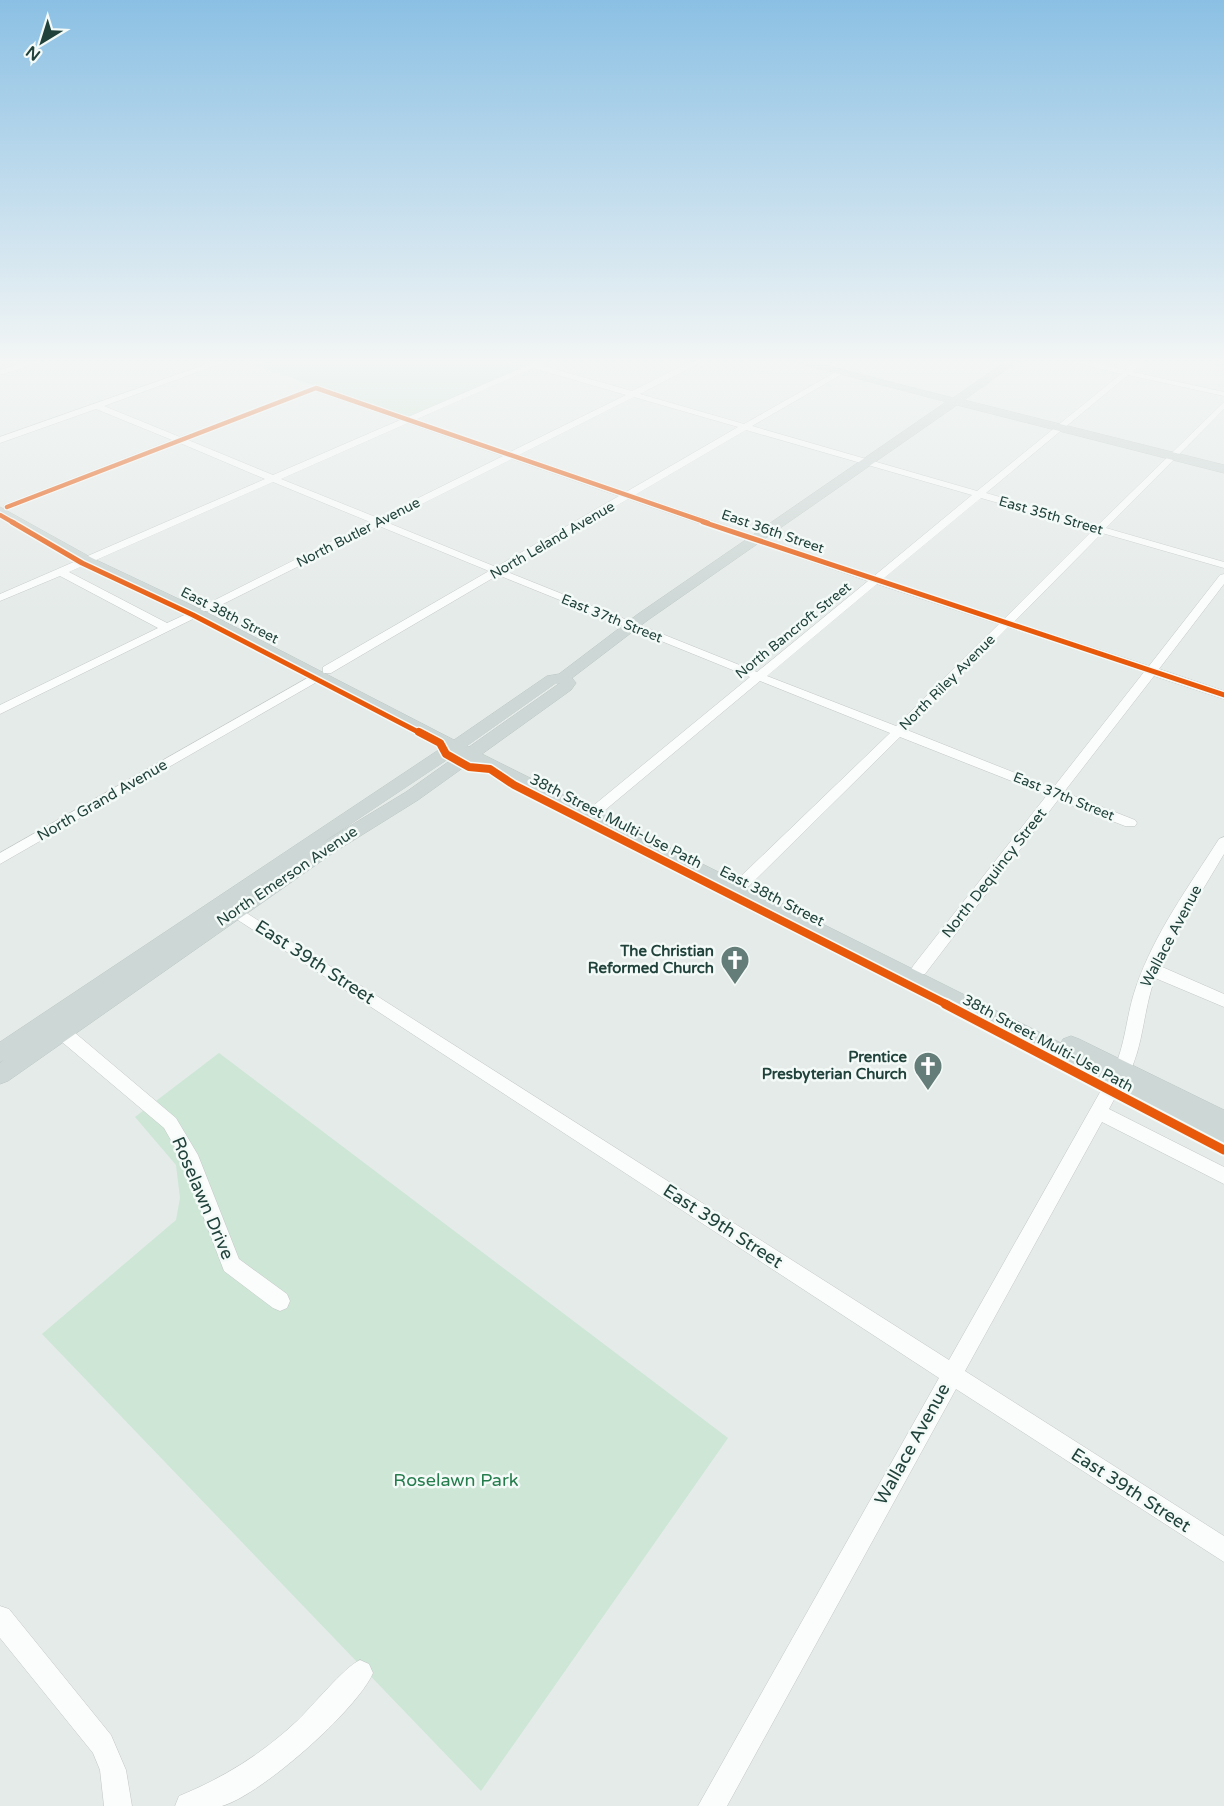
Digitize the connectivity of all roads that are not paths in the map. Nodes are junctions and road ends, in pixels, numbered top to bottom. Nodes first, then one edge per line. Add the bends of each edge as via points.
1 (172, 443) edge
2 (189, 443) edge
3 (355, 443) edge
4 (474, 443) edge
5 (536, 443) edge
6 (718, 443) edge
7 (798, 443) edge
8 (895, 443) edge
9 (1042, 443) edge
10 (1121, 443) edge
11 (1185, 443) edge
12 (511, 456) junction
13 (1172, 456) junction
14 (867, 463) junction
15 (1224, 469) edge
16 (274, 479) junction
17 (979, 495) junction
18 (627, 496) junction
19 (1, 509) edge
20 (379, 522) junction
21 (1099, 529) junction
22 (756, 540) junction
23 (94, 558) junction
24 (1224, 565) edge
25 (61, 572) junction
26 (498, 572) junction
27 (1224, 577) edge
28 (876, 580) junction
29 (0, 598) edge
30 (201, 611) junction
31 (1006, 623) junction
32 (630, 626) junction
33 (166, 628) junction
34 (1151, 671) junction
35 (322, 673) junction
36 (760, 675) junction
37 (1224, 695) edge
38 (0, 710) edge
39 (899, 731) junction
40 (205, 741) joint
41 (468, 747) junction
42 (1056, 793) junction
43 (599, 807) junction
44 (1130, 822) dead end
45 (1224, 843) edge
46 (0, 859) edge
47 (744, 882) junction
48 (229, 906) junction
49 (1151, 969) junction
50 (919, 970) junction
51 (1224, 1001) edge
52 (55, 1026) junction
53 (0, 1053) edge
54 (0, 1075) edge
55 (1118, 1077) junction
56 (1099, 1112) junction
57 (1224, 1121) edge
58 (1224, 1140) edge
59 (1224, 1176) edge
60 (279, 1301) dead end
61 (952, 1373) junction
62 (1224, 1550) edge
63 (0, 1618) edge
64 (360, 1673) dead end
65 (118, 1806) edge
66 (189, 1806) edge
67 (712, 1806) edge

1 - 19 street
2 - 16 street, East 37th Street
3 - 16 street
4 - 12 street, East 36th Street
5 - 12 street, North Butler Avenue
6 - 18 street, North Leland Avenue
7 - 14 street, East 35th Street
8 - 14 main road, North Emerson Avenue
9 - 17 street, North Bancroft Street
10 - 13 main road
11 - 13 street, North Riley Avenue
12 - 18 street, East 36th Street
12 - 20 street, North Butler Avenue
13 - 15 main road
13 - 21 street, North Riley Avenue
14 - 17 street, East 35th Street
14 - 22 main road, North Emerson Avenue
16 - 20 street, East 37th Street
16 - 23 street
17 - 21 street, East 35th Street
17 - 28 street, North Bancroft Street
18 - 22 street, East 36th Street
18 - 26 street, North Leland Avenue
19 - 23 main road, East 38th Street
20 - 26 street, East 37th Street
20 - 30 street, North Butler Avenue
21 - 24 street, East 35th Street
21 - 31 street, North Riley Avenue
22 - 28 street, East 36th Street
22 - 32 main road, North Emerson Avenue
23 - 25 street
23 - 30 main road, East 38th Street
25 - 29 street
25 - 33 street
26 - 32 street, East 37th Street
26 - 35 street, North Leland Avenue
27 - 34 street, North Dequincy Street
28 - 31 street, East 36th Street
28 - 36 street, North Bancroft Street
30 - 33 street, North Butler Avenue
30 - 35 main road, East 38th Street
31 - 34 street, East 36th Street
31 - 39 street, North Riley Avenue
32 - 36 street, East 37th Street
32 - 41 main road, North Emerson Avenue via 563,678 568,683 566,687
33 - 38 street, North Butler Avenue
34 - 37 street, East 36th Street
34 - 42 street, North Dequincy Street
35 - 40 street, North Leland Avenue
35 - 41 main road, East 38th Street
36 - 39 street, East 37th Street
36 - 43 street, North Bancroft Street
39 - 42 street, East 37th Street
39 - 47 street, North Riley Avenue
40 - 46 street, North Grand Avenue
41 - 43 main road, East 38th Street
41 - 48 main road, North Emerson Avenue via 412,796
41 - 55 main road, East 38th Street via 964,1003
42 - 44 street, East 37th Street
42 - 50 street, North Dequincy Street
43 - 47 main road, East 38th Street
45 - 49 street, Wallace Avenue
47 - 50 main road, East 38th Street
48 - 52 main road, North Emerson Avenue
48 - 61 street, East 39th Street
49 - 51 street
49 - 55 street, Wallace Avenue via 1138,1002 1128,1057
50 - 55 main road, East 38th Street
52 - 53 main road, North Emerson Avenue
52 - 54 main road, North Emerson Avenue
52 - 60 street, Roselawn Drive via 170,1124 189,1155 231,1265
55 - 56 street, Wallace Avenue
55 - 57 main road, East 38th Street
55 - 58 main road, East 38th Street
56 - 59 street
56 - 61 street, Wallace Avenue
61 - 62 street, East 39th Street
61 - 67 street, Wallace Avenue
63 - 65 street via 102,1744 113,1770
64 - 66 street via 316,1723 283,1752 239,1782

